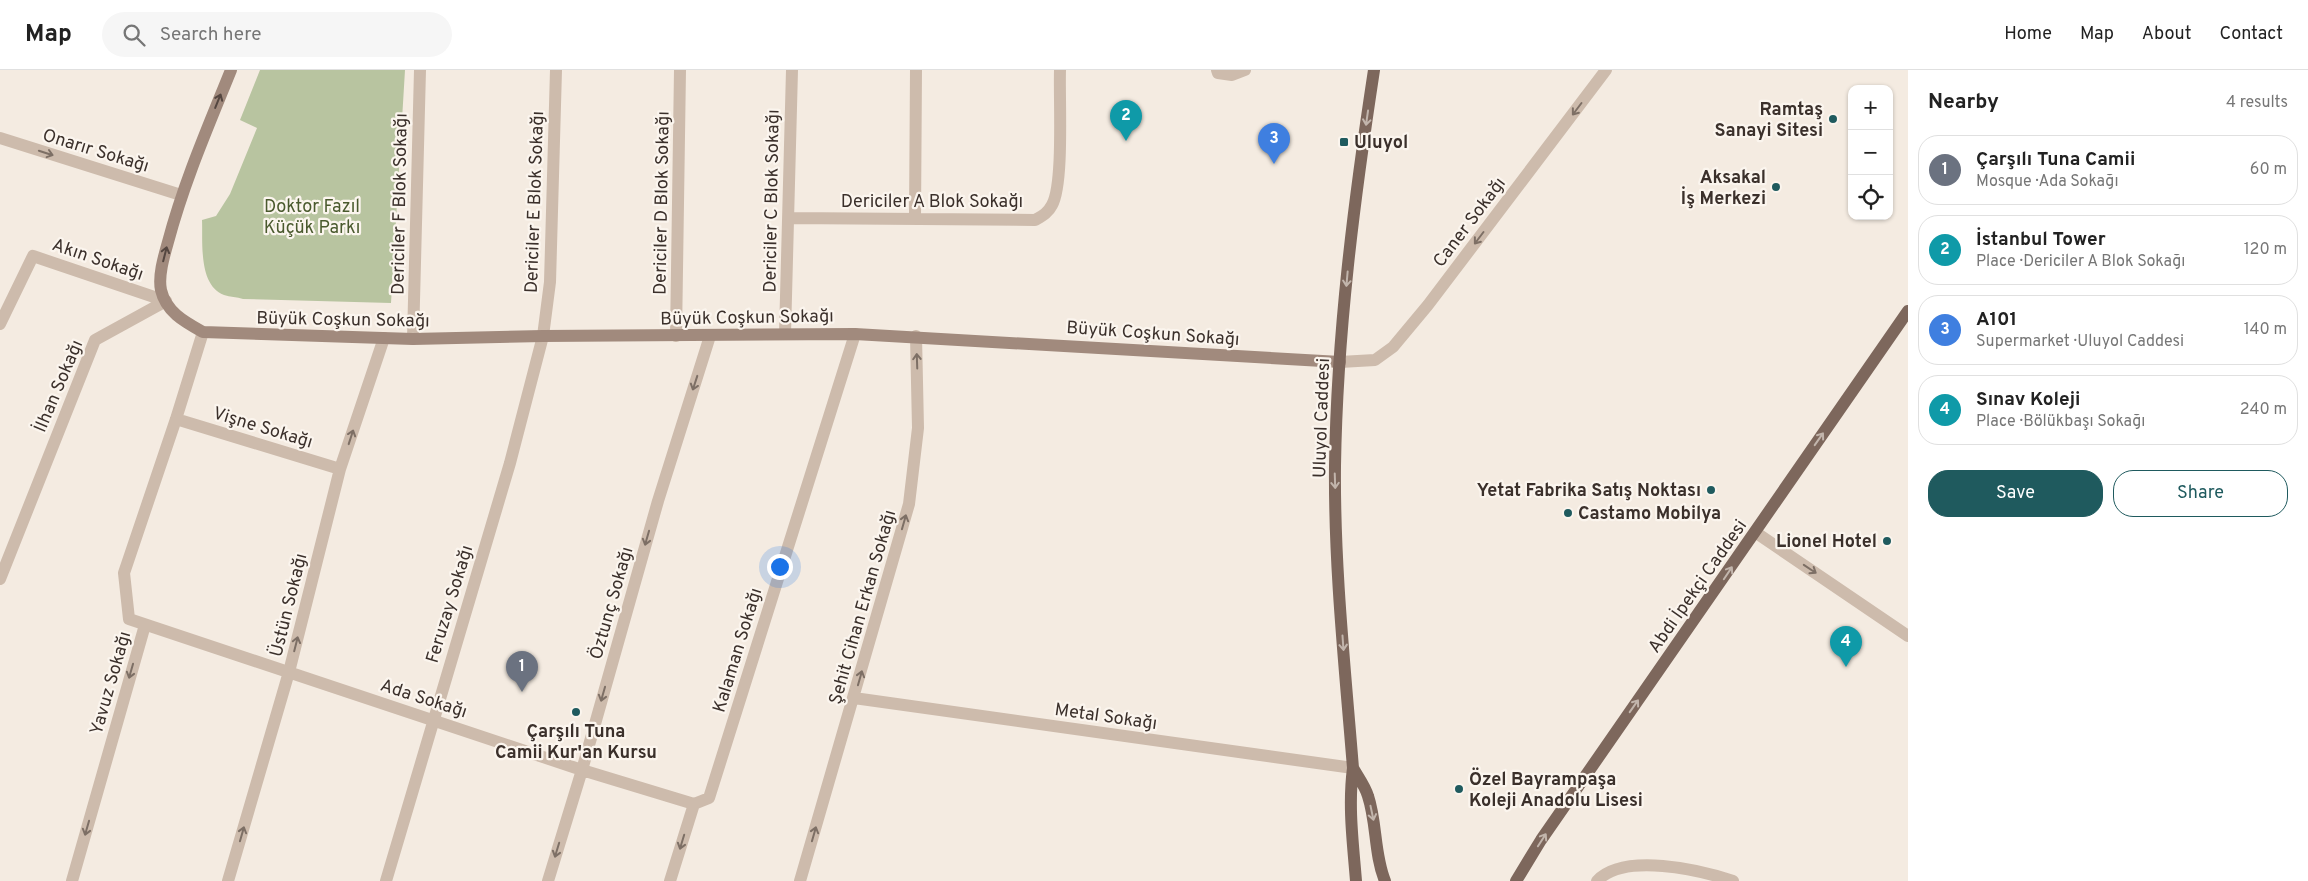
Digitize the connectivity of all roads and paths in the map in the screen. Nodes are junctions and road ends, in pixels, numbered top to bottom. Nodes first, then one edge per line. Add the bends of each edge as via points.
1 (231, 70) edge
2 (420, 70) edge
3 (556, 70) edge
4 (680, 70) edge
5 (792, 70) edge
6 (916, 70) edge
7 (1060, 70) edge
8 (1217, 70) edge
9 (1245, 70) edge
10 (1374, 70) edge
11 (1606, 70) edge
12 (0, 138) edge
13 (181, 195) junction
14 (789, 218) junction
15 (915, 218) junction
16 (166, 301) junction
17 (1906, 320) edge
18 (0, 324) edge
19 (203, 332) junction
20 (785, 334) junction
21 (855, 334) junction
22 (543, 336) junction
23 (676, 336) junction
24 (710, 336) junction
25 (916, 336) junction
26 (384, 338) junction
27 (413, 339) junction
28 (1340, 362) junction
29 (176, 419) junction
30 (340, 469) junction
31 (1755, 532) junction
32 (0, 579) edge
33 (145, 625) junction
34 (1908, 636) edge
35 (289, 672) junction
36 (854, 698) junction
37 (433, 720) junction
38 (1353, 768) junction
39 (582, 770) junction
40 (694, 804) junction
41 (72, 881) edge
42 (228, 881) edge
43 (386, 881) edge
44 (548, 881) edge
45 (670, 881) edge
46 (800, 881) edge
47 (1356, 881) edge
48 (1385, 881) edge
49 (1516, 881) edge
50 (1597, 881) edge
51 (1733, 881) edge

13 -> 1 street
2 - 27 street, Dericiler F Blok Sokağı
3 - 22 street, Dericiler E Blok Sokağı via 550,282
4 - 23 street, Dericiler D Blok Sokağı
5 - 14 street, Dericiler C Blok Sokağı
6 - 15 street
7 - 15 street, Dericiler A Blok Sokağı via 1059,178 1053,204 1046,214 1034,220
8 - 9 street via 1232,75
10 -> 28 main road, Uluyol Caddesi via 1351,225
11 -> 28 street, Caner Sokağı via 1393,347 1375,360
12 -> 13 street, Onarır Sokağı
16 -> 13 street via 161,289 163,262
14 - 15 street, Dericiler A Blok Sokağı
14 - 20 street, Dericiler C Blok Sokağı
16 - 18 street, Akın Sokağı via 33,256
16 - 19 street, Büyük Coşkun Sokağı via 180,319
16 - 32 street, İlhan Sokağı via 95,340
31 -> 17 main road, Abdi İpekçi Caddesi
19 - 26 street, Büyük Coşkun Sokağı
19 - 29 street, Yavuz Sokağı
20 - 21 street, Büyük Coşkun Sokağı
20 - 24 street, Büyük Coşkun Sokağı
21 - 25 street, Büyük Coşkun Sokağı
21 - 40 street, Kalaman Sokağı via 709,798
22 - 23 street, Büyük Coşkun Sokağı
22 - 27 street, Büyük Coşkun Sokağı
22 - 37 street, Feruzay Sokağı via 510,463
23 - 24 street, Büyük Coşkun Sokağı
24 -> 39 street, Öztunç Sokağı via 658,501
25 - 28 street, Büyük Coşkun Sokağı
36 -> 25 street, Şehit Cihan Erkan Sokağı via 909,504 918,428
26 - 27 street, Büyük Coşkun Sokağı
30 -> 26 street, Üstün Sokağı
28 -> 38 main road, Uluyol Caddesi via 1335,467 1338,560
29 - 30 street, Vişne Sokağı
29 - 33 street, Yavuz Sokağı via 124,573 129,619
35 -> 30 street, Üstün Sokağı
31 -> 34 street
49 -> 31 main road, Abdi İpekçi Caddesi via 1541,840
33 - 35 street, Ada Sokağı
33 -> 41 street, Yavuz Sokağı
35 - 37 street, Ada Sokağı
42 -> 35 street, Üstün Sokağı
36 - 38 street, Metal Sokağı
46 -> 36 street, Şehit Cihan Erkan Sokağı
37 - 39 street, Ada Sokağı
37 - 43 street, Feruzay Sokağı
38 - 47 main road via 1350,789
38 -> 48 main road via 1368,794
39 - 40 street, Ada Sokağı
39 -> 44 street, Öztunç Sokağı
40 -> 45 street
50 - 51 street via 1620,868 1662,865

